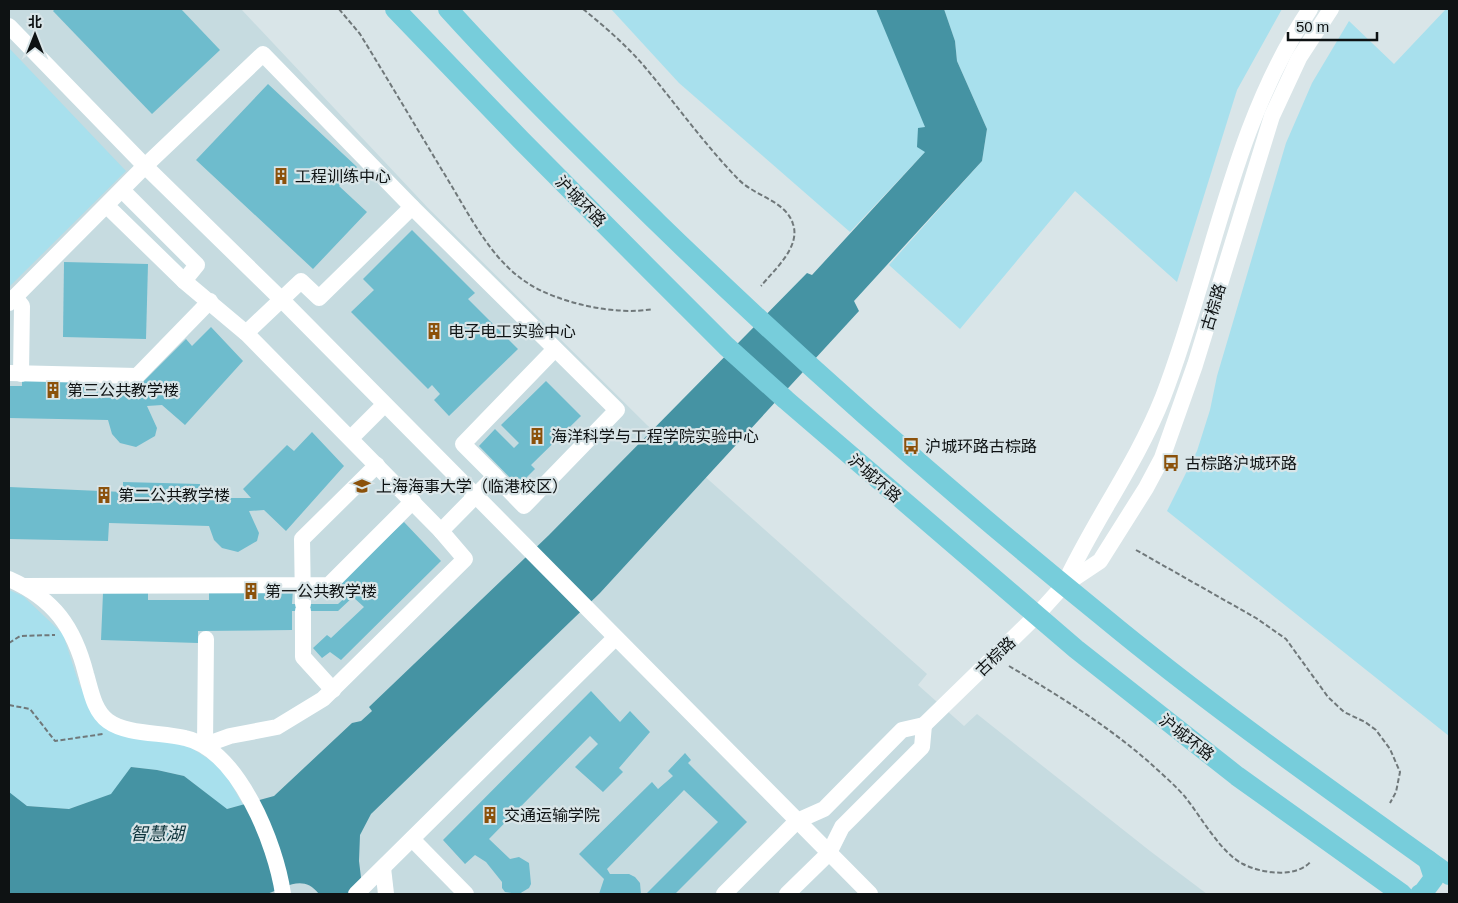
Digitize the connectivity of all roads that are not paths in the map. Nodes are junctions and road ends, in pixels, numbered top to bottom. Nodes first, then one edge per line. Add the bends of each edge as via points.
1 (396, 9) edge
2 (448, 9) edge
3 (1310, 9) edge
4 (1332, 9) edge
5 (9, 26) edge
6 (145, 166) junction
7 (122, 190) junction
8 (107, 206) junction
9 (412, 207) junction
10 (184, 280) junction
11 (280, 298) junction
12 (12, 300) edge
13 (210, 301) junction
14 (246, 333) junction
15 (555, 349) junction
16 (15, 374) edge
17 (384, 405) junction
18 (351, 438) junction
19 (377, 466) junction
20 (495, 476) junction
21 (475, 496) junction
22 (413, 501) junction
23 (442, 531) junction
24 (9, 579) edge
25 (1064, 585) junction
26 (24, 586) junction
27 (303, 586) junction
28 (1036, 616) junction
29 (615, 638) junction
30 (206, 639) dead end
31 (333, 690) junction
32 (924, 725) junction
33 (205, 745) junction
34 (797, 821) junction
35 (412, 839) junction
36 (829, 853) junction
37 (1428, 860) junction
38 (383, 868) junction
39 (1449, 875) edge
40 (361, 889) edge
41 (283, 893) edge
42 (386, 894) edge
43 (466, 894) edge
44 (724, 894) edge
45 (787, 894) edge
46 (870, 894) edge
47 (1402, 894) edge
48 (1420, 894) edge

1 - 28 main road, 沪城环路 via 726,346
2 - 25 main road via 587,153 752,314 915,461
3 - 25 street, 古棕路 via 1294,32 1259,101 1192,314 1151,424 1127,474 1082,546
4 - 25 street, 古棕路 via 1299,58 1272,116 1195,365 1162,458 1100,560
5 - 6 street
6 - 7 street
6 - 9 street via 263,54
6 - 11 street
7 - 8 street
7 - 10 street via 197,265
8 - 10 street
8 - 12 street
9 - 11 street via 319,298 301,281
9 - 15 street
10 - 13 street
11 - 14 street
11 - 17 street
12 - 16 street via 22,306
13 - 14 street
13 - 16 street via 137,376
14 - 18 street
15 - 20 street via 463,444
15 - 20 street via 617,410 524,506
17 - 18 street
17 - 21 street
18 - 19 street
19 - 22 street
19 - 27 street via 302,539
20 - 21 street
21 - 23 street
21 - 29 street
22 - 23 street
22 - 27 street via 329,585
23 - 31 street via 465,559
24 - 26 street
25 - 28 street, 古棕路
25 - 37 main road via 1246,728
26 - 27 street
26 - 33 street via 62,616 83,662 94,704 108,721 133,731 187,738
27 - 31 street via 303,657
28 - 32 street, 古棕路
28 - 47 main road, 沪城环路 via 1237,776
29 - 34 street
29 - 35 street
30 - 33 street
31 - 33 street via 277,727 230,736
32 - 34 street via 902,730 824,809
32 - 36 street via 922,747 842,827
33 - 41 street via 229,767 249,795 266,835
34 - 36 street
34 - 44 street
35 - 38 street
35 - 43 street
36 - 45 street
36 - 46 street
37 - 39 main road
37 - 48 main road via 1434,878
38 - 40 street
38 - 42 street

